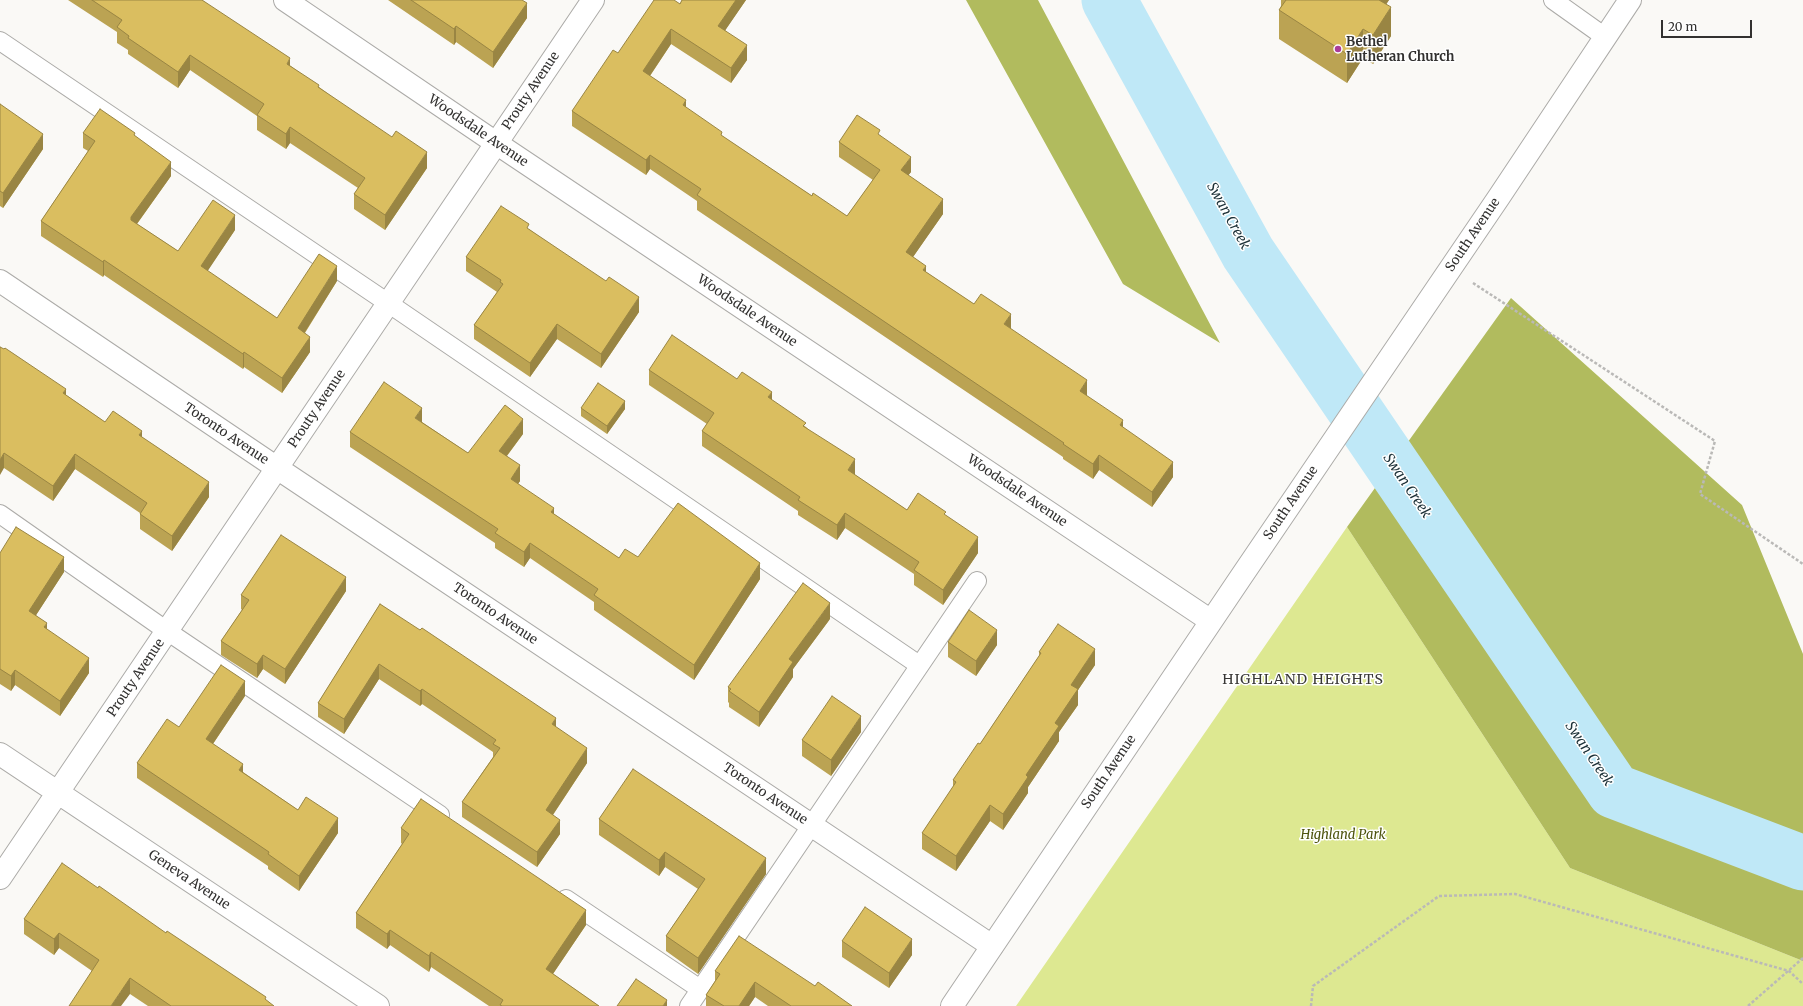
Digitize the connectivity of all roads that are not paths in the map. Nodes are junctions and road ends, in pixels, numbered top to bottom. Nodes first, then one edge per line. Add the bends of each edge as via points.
1 (285, 0) edge
2 (593, 0) edge
3 (1554, 0) edge
4 (1630, 0) edge
5 (1605, 37) junction
6 (0, 41) edge
7 (496, 143) junction
8 (0, 281) edge
9 (388, 303) junction
10 (277, 468) junction
11 (0, 514) edge
12 (977, 581) dead end
13 (1211, 621) junction
14 (168, 630) junction
15 (919, 665) junction
16 (0, 754) edge
17 (58, 793) junction
18 (811, 825) junction
19 (457, 826) edge
20 (0, 878) edge
21 (555, 892) edge
22 (992, 946) junction
23 (700, 990) junction
24 (378, 1006) edge
25 (688, 1006) edge
26 (952, 1006) edge

1 - 7 street, Woodsdale Avenue
2 - 7 street, Prouty Avenue
3 - 5 lane
4 - 5 street, South Avenue
5 - 13 street, South Avenue via 1451,269
6 - 9 lane
7 - 9 street, Prouty Avenue
7 - 13 street, Woodsdale Avenue
8 - 10 street, Toronto Avenue
9 - 10 street, Prouty Avenue
9 - 15 lane
10 - 14 street, Prouty Avenue
10 - 18 street, Toronto Avenue
11 - 14 lane
12 - 15 lane
13 - 22 street, South Avenue
14 - 17 street, Prouty Avenue
14 - 19 lane
15 - 18 lane
16 - 17 street, Geneva Avenue
17 - 20 street, Prouty Avenue
17 - 24 street, Geneva Avenue
18 - 22 street, Toronto Avenue
18 - 23 lane
21 - 23 lane
22 - 26 street, South Avenue
23 - 25 lane

